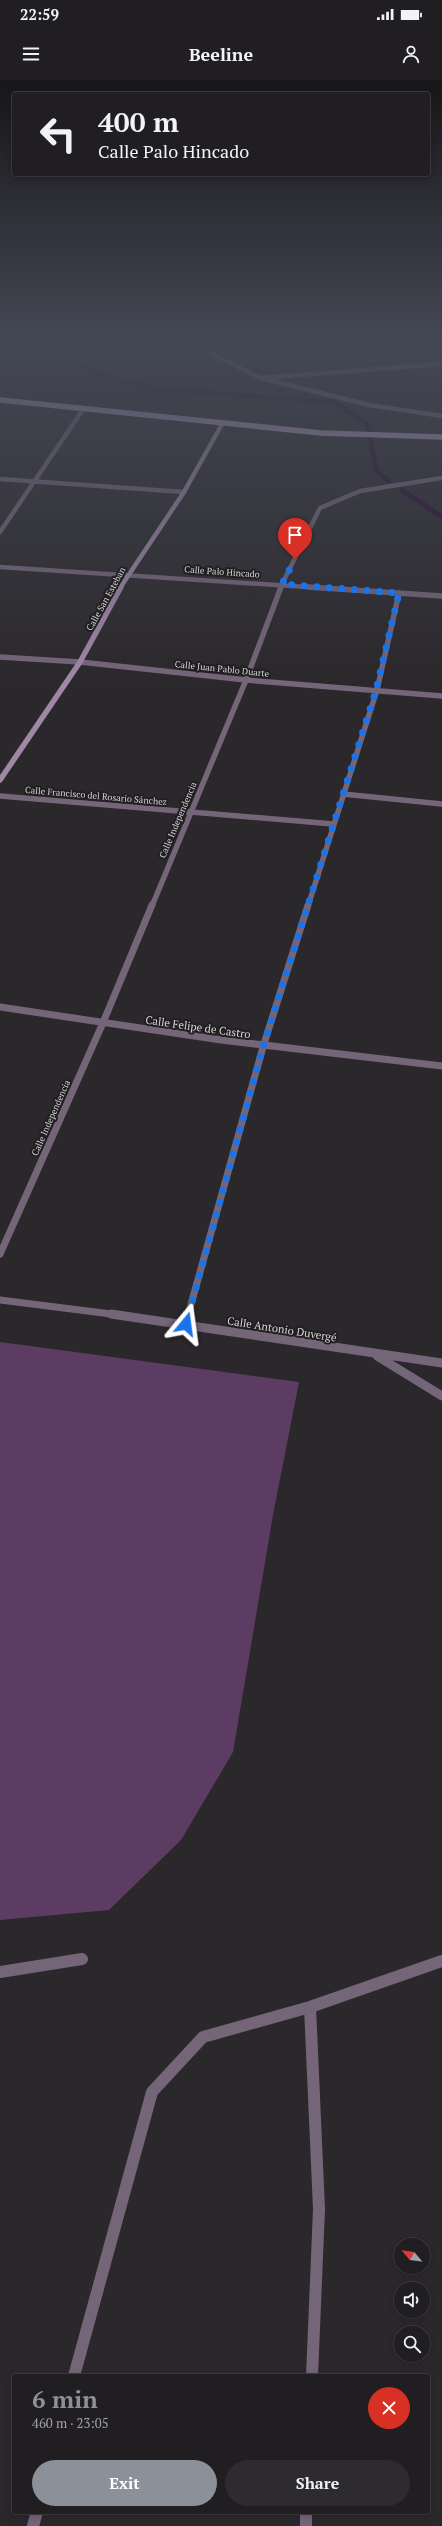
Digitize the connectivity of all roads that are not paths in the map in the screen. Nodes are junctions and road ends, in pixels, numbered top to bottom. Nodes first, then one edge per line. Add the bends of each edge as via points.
1 (50, 456) edge
2 (204, 456) edge
3 (442, 478) edge
4 (0, 479) edge
5 (33, 481) junction
6 (184, 492) junction
7 (0, 532) edge
8 (0, 567) edge
9 (128, 574) junction
10 (282, 584) junction
11 (399, 593) junction
12 (442, 596) edge
13 (0, 657) edge
14 (80, 662) junction
15 (246, 680) junction
16 (376, 690) junction
17 (442, 696) edge
18 (0, 780) edge
19 (343, 794) junction
20 (0, 796) edge
21 (442, 804) edge
22 (191, 814) junction
23 (333, 824) junction
24 (0, 1007) edge
25 (102, 1025) junction
26 (263, 1047) junction
27 (442, 1066) edge
28 (0, 1254) edge
29 (0, 1300) edge
30 (186, 1324) junction
31 (375, 1354) junction
32 (442, 1363) edge
33 (442, 1396) edge
34 (82, 1960) dead end
35 (442, 1961) edge
36 (0, 1972) edge
37 (310, 2007) junction
38 (75, 2374) edge
39 (312, 2374) edge
40 (37, 2514) edge
41 (306, 2514) edge
42 (34, 2526) edge
43 (306, 2526) edge

1 - 5 street
2 - 6 street, Calle San Esteban
3 - 10 street, Calle Independencia via 360,491 320,508
4 - 5 street
5 - 6 street
5 - 7 street
6 - 9 street, Calle San Esteban
8 - 9 street, Calle Palo Hincado
9 - 10 street, Calle Palo Hincado
9 - 14 street, Calle San Esteban
10 - 11 street, Calle Palo Hincado
10 - 15 street, Calle Independencia
11 - 12 street, Calle Palo Hincado
11 - 16 street
13 - 14 street, Calle Juan Pablo Duarte
14 - 15 street, Calle Juan Pablo Duarte
14 - 18 street, Calle San Esteban
15 - 16 street, Calle Juan Pablo Duarte
15 - 22 street, Calle Independencia
16 - 17 street, Calle Juan Pablo Duarte
16 - 19 street
19 - 21 street
19 - 23 street
20 - 22 street, Calle Francisco del Rosario Sánchez
22 - 23 street, Calle Francisco del Rosario Sánchez
22 - 25 street, Calle Independencia
23 - 26 street
24 - 25 street, Calle Felipe de Castro
25 - 26 street, Calle Felipe de Castro
25 - 28 street, Calle Independencia
26 - 27 street, Calle Felipe de Castro
26 - 30 street
29 - 30 street, Calle Antonio Duvergé
30 - 31 street, Calle Antonio Duvergé
31 - 32 street, Calle Antonio Duvergé
31 - 33 street
34 - 36 street
35 - 37 street
37 - 38 street via 203,2037 152,2092
37 - 39 street via 319,2208
40 - 42 street
41 - 43 street

